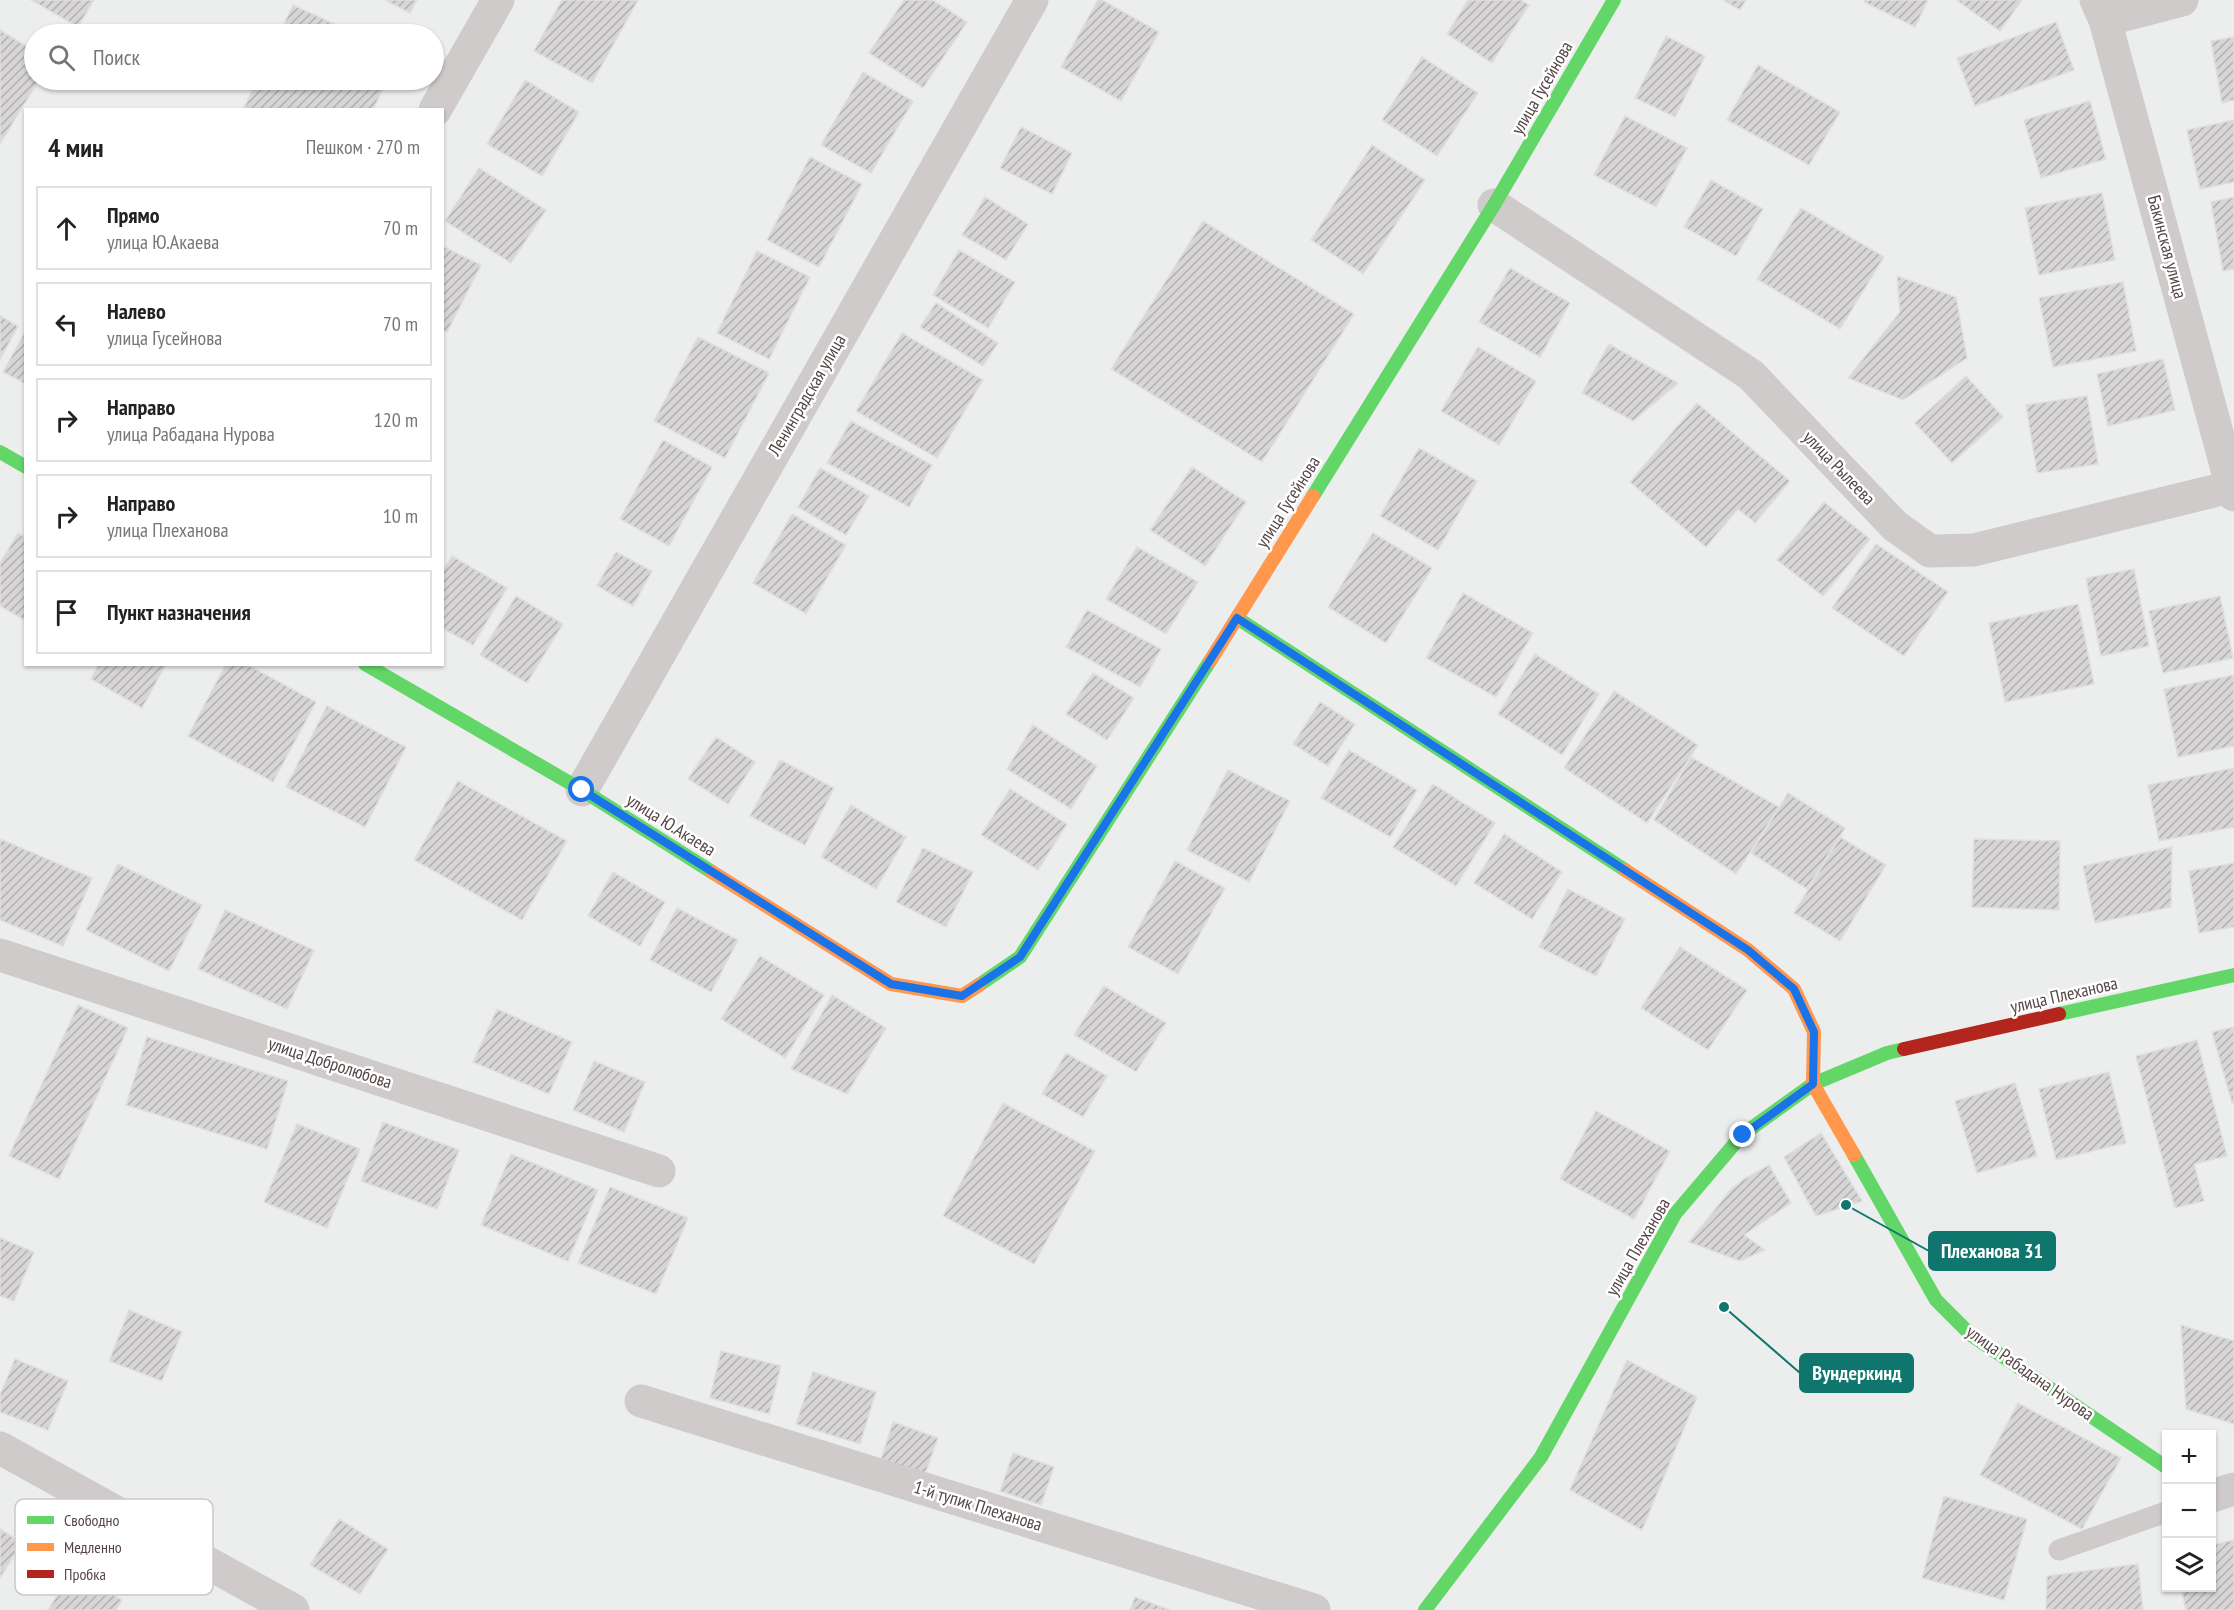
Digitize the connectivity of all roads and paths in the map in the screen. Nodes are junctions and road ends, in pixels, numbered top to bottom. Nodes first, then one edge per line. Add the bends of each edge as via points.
1 (498, 0) edge
2 (1032, 0) edge
3 (1614, 0) edge
4 (2182, 0) edge
5 (2101, 10) edge
6 (436, 108) edge
7 (1494, 205) junction
8 (0, 452) edge
9 (24, 466) edge
10 (2233, 489) edge
11 (1237, 618) junction
12 (368, 666) edge
13 (582, 790) junction
14 (0, 955) edge
15 (2234, 975) edge
16 (962, 996) joint
17 (1813, 1084) junction
18 (659, 1171) dead end
19 (641, 1401) dead end
20 (0, 1448) edge
21 (2162, 1464) edge
22 (2234, 1489) edge
23 (2216, 1494) edge
24 (92, 1499) edge
25 (2162, 1513) edge
26 (2059, 1550) dead end
27 (213, 1566) edge
28 (293, 1610) edge
29 (1314, 1610) edge
30 (1425, 1610) edge

1 - 6 street
2 - 13 street, Ленинградская улица
3 - 7 street, улица Гусейнова
4 - 5 street
5 - 10 street, Бакинская улица
7 - 10 street, улица Рылеева via 1750,375 1895,526 1930,551 1974,550
7 - 11 street, улица Гусейнова
8 - 9 street
11 - 16 street, улица Гусейнова via 1020,957
11 - 17 street via 1748,950 1794,989 1814,1032
12 - 13 street, улица Ю.Акаева
13 - 16 street, улица Ю.Акаева via 891,984
14 - 18 street, улица Добролюбова
15 - 17 street, улица Плеханова via 1887,1053
17 - 21 street, улица Рабадана Нурова via 1936,1300 1971,1335
17 - 30 street, улица Плеханова via 1743,1135 1675,1214 1541,1457
19 - 29 street, 1-й тупик Плеханова
20 - 24 street
22 - 23 street
25 - 26 lane
27 - 28 street

